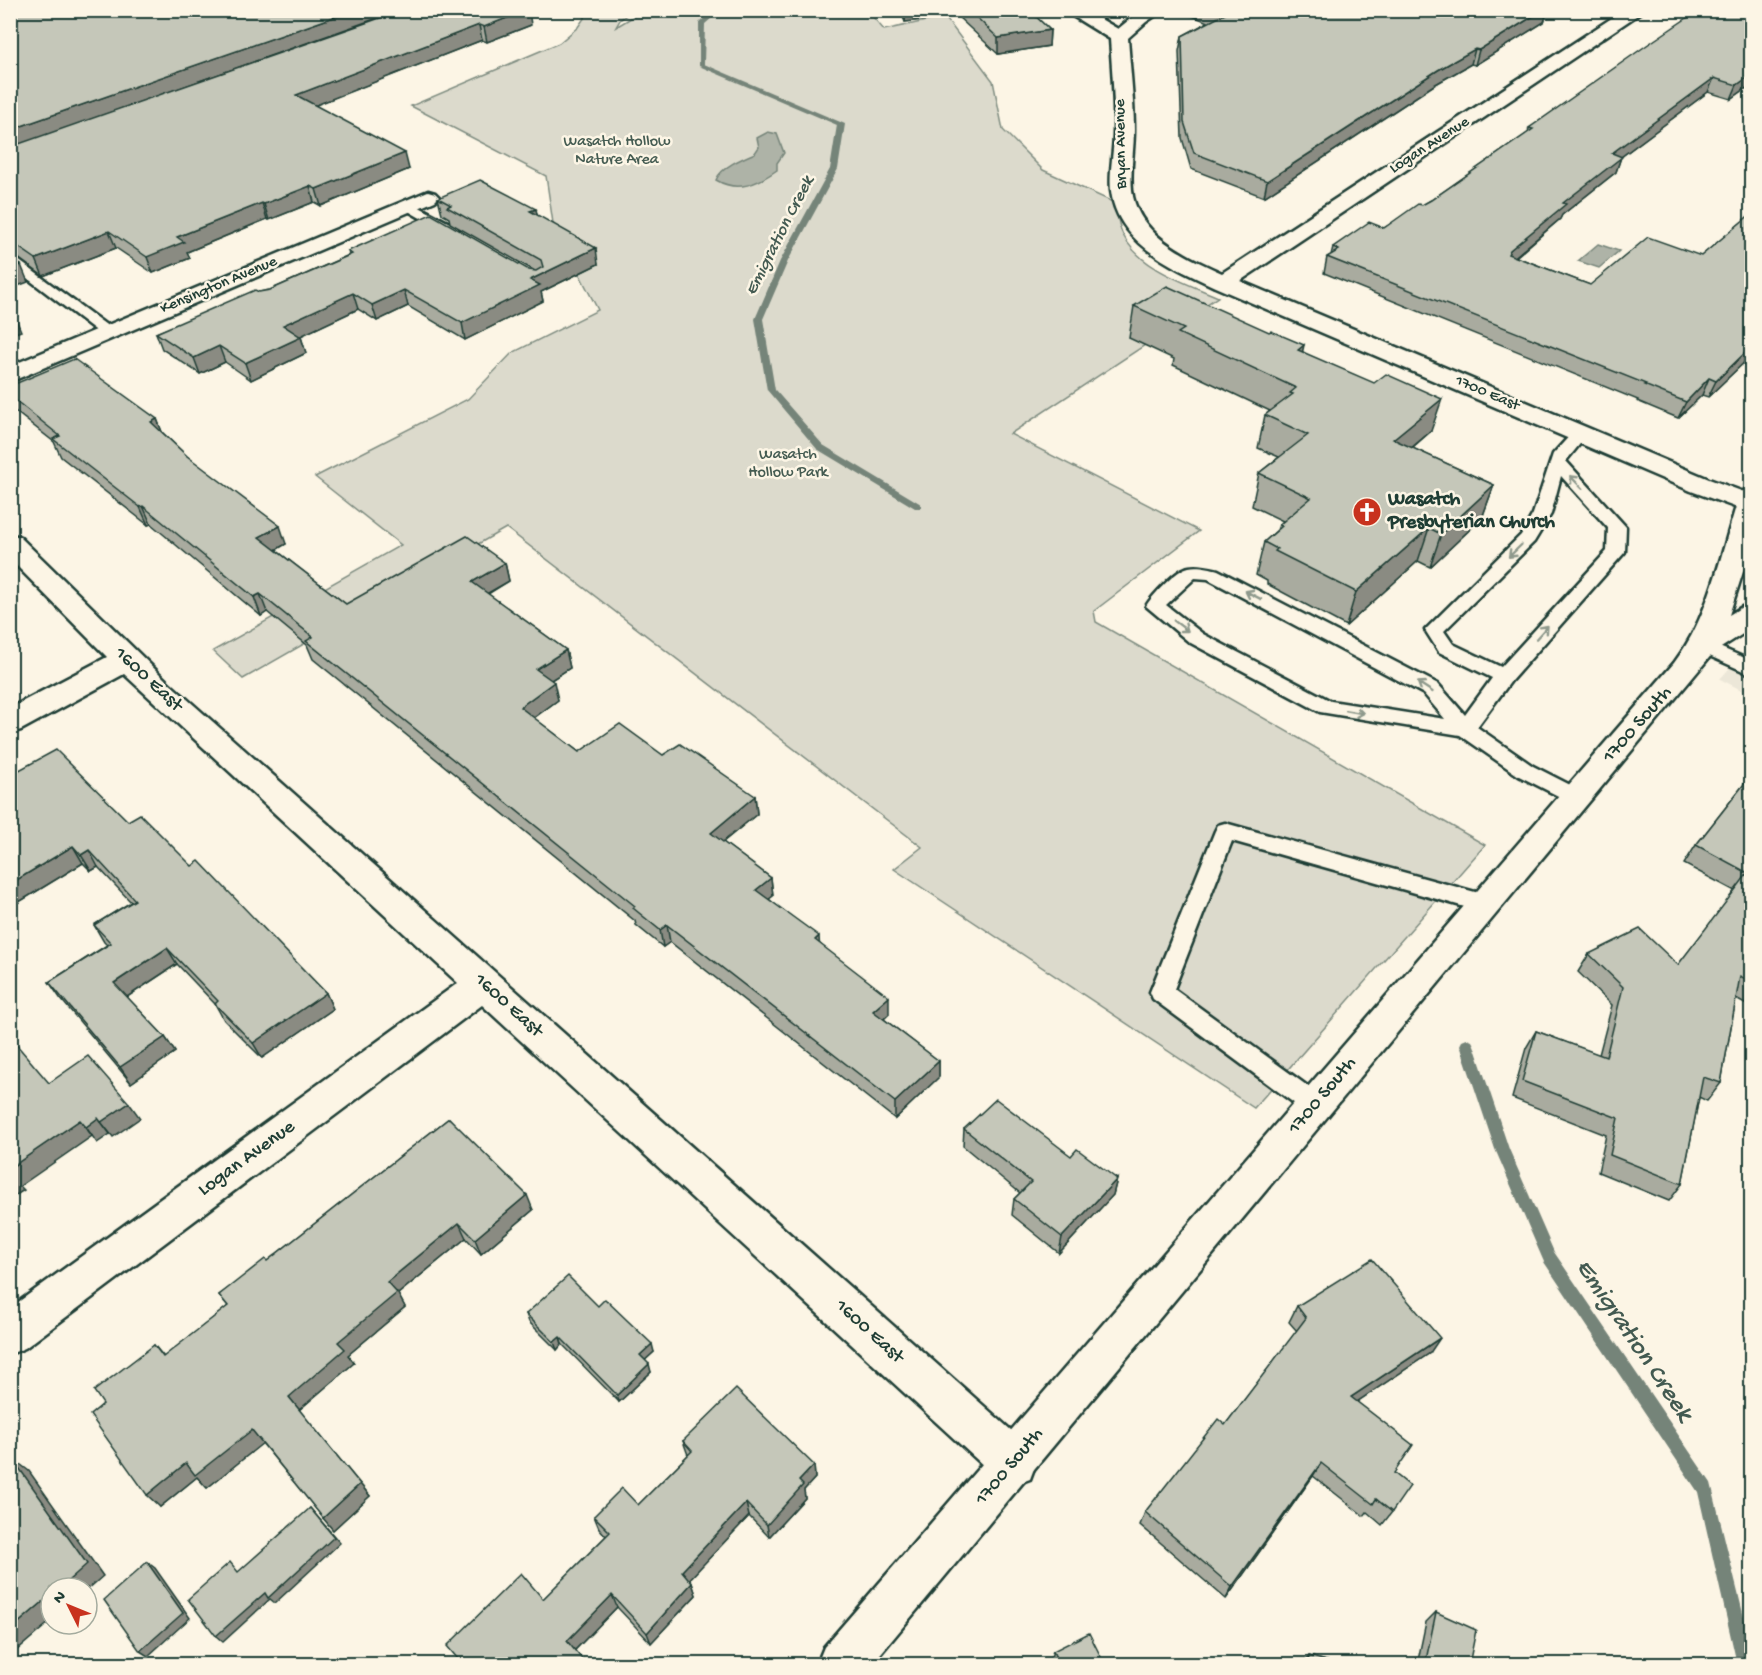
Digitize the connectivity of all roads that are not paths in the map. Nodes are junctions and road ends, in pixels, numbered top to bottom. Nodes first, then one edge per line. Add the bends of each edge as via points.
1 (1071, 10) edge
2 (1156, 10) edge
3 (1637, 10) edge
4 (1119, 37) junction
5 (418, 201) joint
6 (469, 240) edge
7 (10, 258) edge
8 (1223, 282) junction
9 (108, 333) junction
10 (10, 375) edge
11 (1580, 434) junction
12 (1557, 462) junction
13 (1751, 502) edge
14 (10, 543) edge
15 (1752, 614) edge
16 (1703, 646) junction
17 (125, 660) junction
18 (1752, 669) edge
19 (1504, 676) junction
20 (10, 722) edge
21 (1465, 729) junction
22 (1577, 797) junction
23 (1486, 904) junction
24 (484, 984) junction
25 (1315, 1105) junction
26 (10, 1334) edge
27 (1014, 1462) junction
28 (841, 1665) edge

1 - 4 street
2 - 4 street
3 - 8 street, Logan Avenue
4 - 8 street, Bryan Avenue via 1123,200 1148,239
5 - 6 lane
5 - 9 street, Kensington Avenue
7 - 9 lane
8 - 11 street, 1700 East
9 - 10 street, Kensington Avenue
11 - 12 lane
11 - 13 street, 1700 East via 1700,485
19 -> 12 lane via 1616,552 1617,527
12 -> 19 lane via 1542,514 1528,538 1434,630 1446,648
13 - 16 street, 1700 South
14 - 17 street, 1600 East
15 - 16 street
16 - 18 lane
16 - 22 street, 1700 South
17 - 20 street
17 - 24 street, 1600 East
19 - 21 lane
21 -> 21 lane via 1431,689 1212,574 1191,572 1155,606 1196,638 1328,707
21 - 22 lane via 1526,771
22 - 23 street, 1700 South
23 - 25 street, 1700 South
23 - 25 lane via 1226,831 1161,992
24 - 26 street, Logan Avenue
24 - 27 street, 1600 East
25 - 27 street, 1700 South
27 - 28 street, 1700 South

